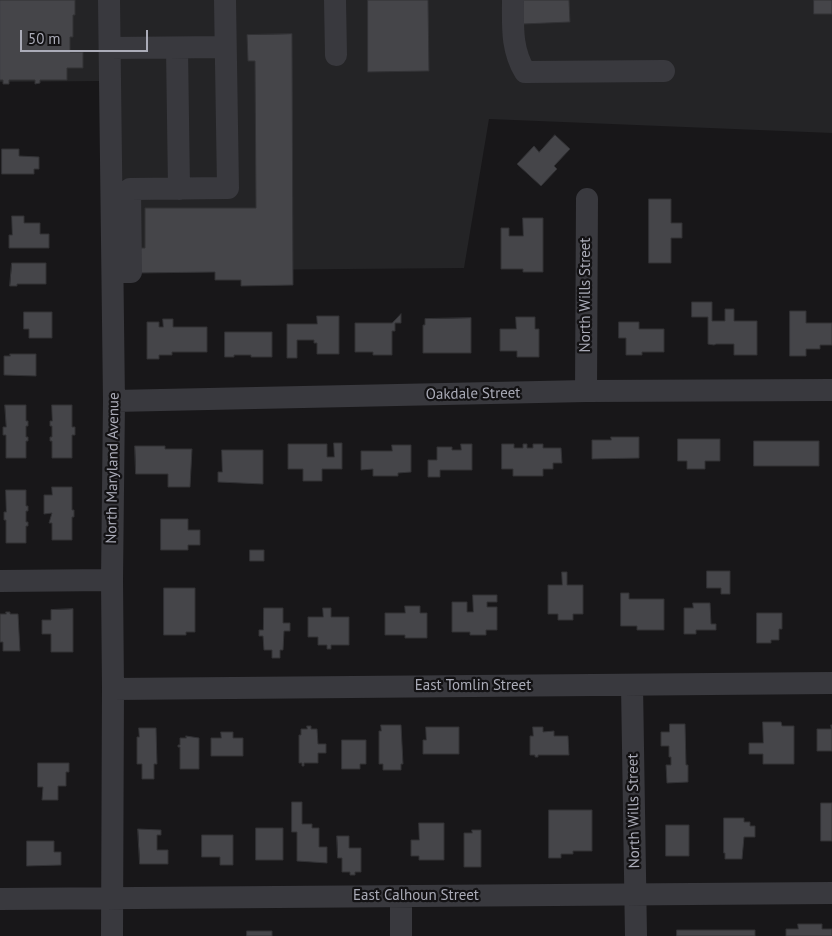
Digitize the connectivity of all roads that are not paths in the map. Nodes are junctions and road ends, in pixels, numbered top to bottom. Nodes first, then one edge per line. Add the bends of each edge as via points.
1 (109, 0) edge
2 (225, 0) edge
3 (335, 0) edge
4 (513, 0) edge
5 (225, 47) junction
6 (110, 48) junction
7 (177, 48) junction
8 (336, 55) dead end
9 (664, 71) dead end
10 (180, 189) junction
11 (587, 199) dead end
12 (113, 272) junction
13 (832, 390) edge
14 (586, 391) junction
15 (114, 401) junction
16 (112, 580) junction
17 (0, 581) edge
18 (832, 683) edge
19 (632, 685) junction
20 (113, 689) junction
21 (832, 892) edge
22 (635, 894) junction
23 (401, 896) junction
24 (112, 897) junction
25 (0, 899) edge
26 (112, 936) edge
27 (401, 936) edge
28 (636, 936) edge

1 - 6 street, North Maryland Avenue
2 - 5 street
3 - 8 street
4 - 9 street via 512,39 525,72
5 - 7 street
5 - 10 street via 228,188
6 - 7 street
6 - 12 street, North Maryland Avenue
7 - 10 street
10 - 12 street via 130,189 131,272
11 - 14 street, North Wills Street
12 - 15 street, North Maryland Avenue
13 - 14 street, Oakdale Street
14 - 15 street, Oakdale Street
15 - 16 street, North Maryland Avenue
16 - 17 street
16 - 20 street, North Maryland Avenue
18 - 19 street, East Tomlin Street
19 - 20 street, East Tomlin Street
19 - 22 street, North Wills Street
20 - 24 street, North Maryland Avenue
21 - 22 street, East Calhoun Street
22 - 23 street, East Calhoun Street
22 - 28 street, North Wills Street
23 - 24 street, East Calhoun Street
23 - 27 street
24 - 25 street, East Calhoun Street
24 - 26 street, North Maryland Avenue

